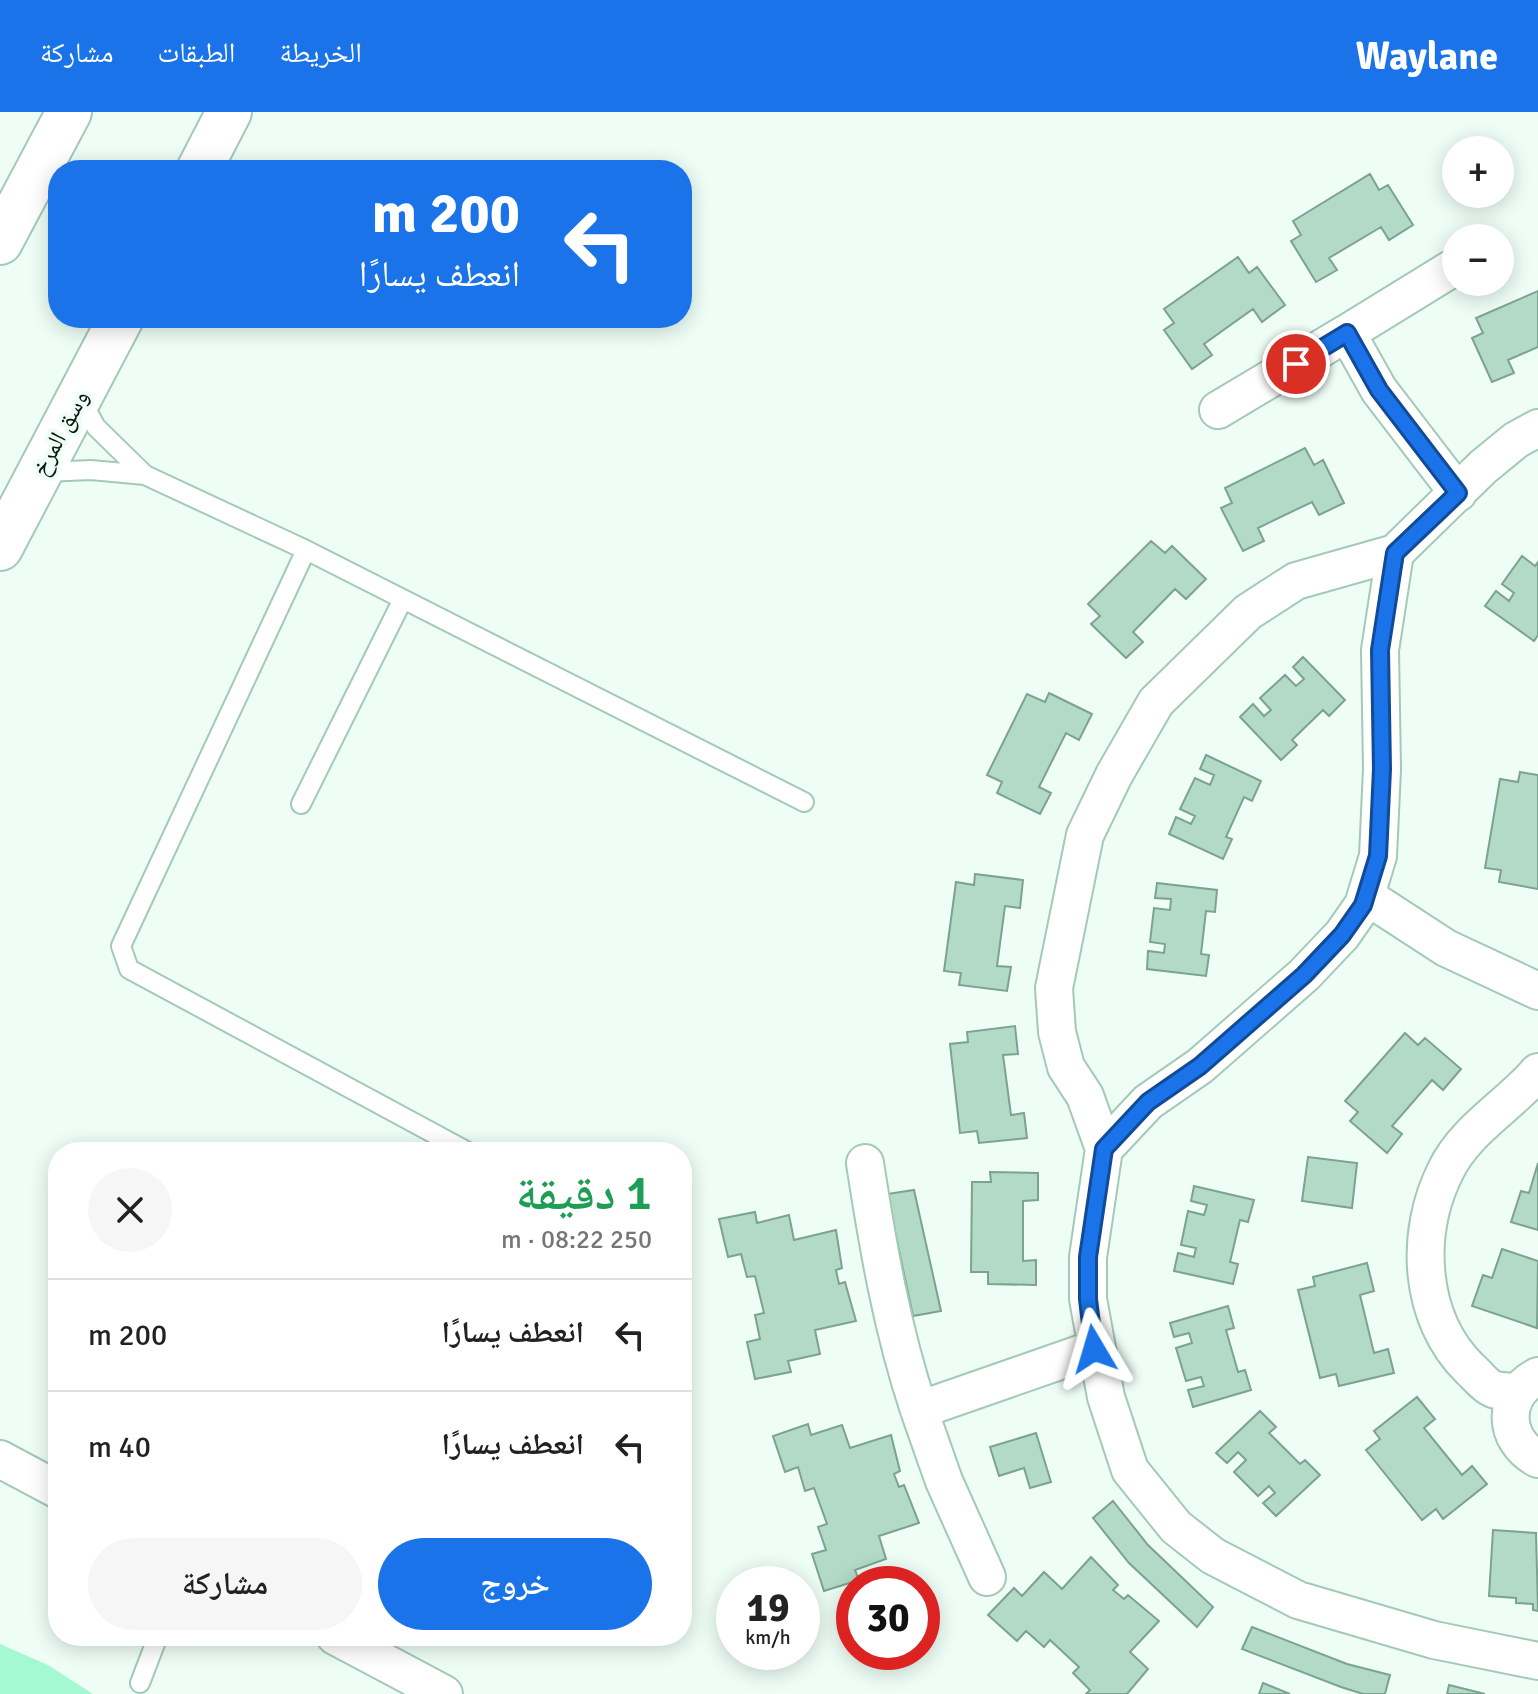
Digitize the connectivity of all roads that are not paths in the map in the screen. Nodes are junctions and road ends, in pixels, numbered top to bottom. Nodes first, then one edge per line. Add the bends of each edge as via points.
1 (69, 112) edge
2 (229, 112) edge
3 (204, 160) edge
4 (0, 242) edge
5 (1442, 275) edge
6 (116, 328) edge
7 (1347, 333) junction
8 (79, 396) junction
9 (1218, 410) dead end
10 (1538, 428) edge
11 (39, 473) junction
12 (145, 475) junction
13 (1458, 493) junction
14 (0, 548) edge
15 (306, 550) junction
16 (1395, 553) junction
17 (403, 599) junction
18 (804, 802) dead end
19 (301, 804) dead end
20 (1366, 896) junction
21 (1538, 991) edge
22 (1538, 1072) edge
23 (449, 1142) edge
24 (1104, 1149) junction
25 (865, 1163) dead end
26 (1094, 1349) junction
27 (1528, 1384) edge
28 (919, 1410) junction
29 (0, 1459) edge
30 (1538, 1459) edge
31 (48, 1485) edge
32 (987, 1577) dead end
33 (154, 1646) edge
34 (349, 1646) edge
35 (1538, 1661) edge
36 (140, 1683) dead end
37 (405, 1685) edge
38 (444, 1694) edge

1 - 4 street
2 - 3 street
5 - 7 street
6 - 8 street, وسق المرخ
7 - 9 street
7 - 13 street via 1379,390
8 - 11 street, وسق المرخ
8 - 12 lane via 96,427
10 - 13 street via 1516,440
11 - 12 lane
11 - 14 street, وسق المرخ
12 - 15 lane
13 - 16 street
15 - 17 lane
15 - 23 lane via 121,946 129,969
16 - 20 street via 1380,650 1378,856
16 - 24 street via 1296,581 1248,612 1156,702 1108,787 1085,835 1054,988 1066,1067 1085,1096
17 - 18 lane
17 - 19 lane
20 - 21 street via 1446,948
20 - 24 street via 1342,935 1304,975 1200,1066 1148,1102
22 - 27 street via 1467,1140 1447,1167 1425,1244 1440,1330 1462,1361 1491,1389
24 - 26 street via 1088,1257
25 - 28 street via 884,1281
26 - 28 street
26 - 35 street via 1130,1470 1176,1527 1213,1556 1298,1600 1434,1640
27 - 30 street via 1510,1417 1522,1449
28 - 32 street
29 - 31 street
33 - 36 lane
34 - 37 street
37 - 38 street

